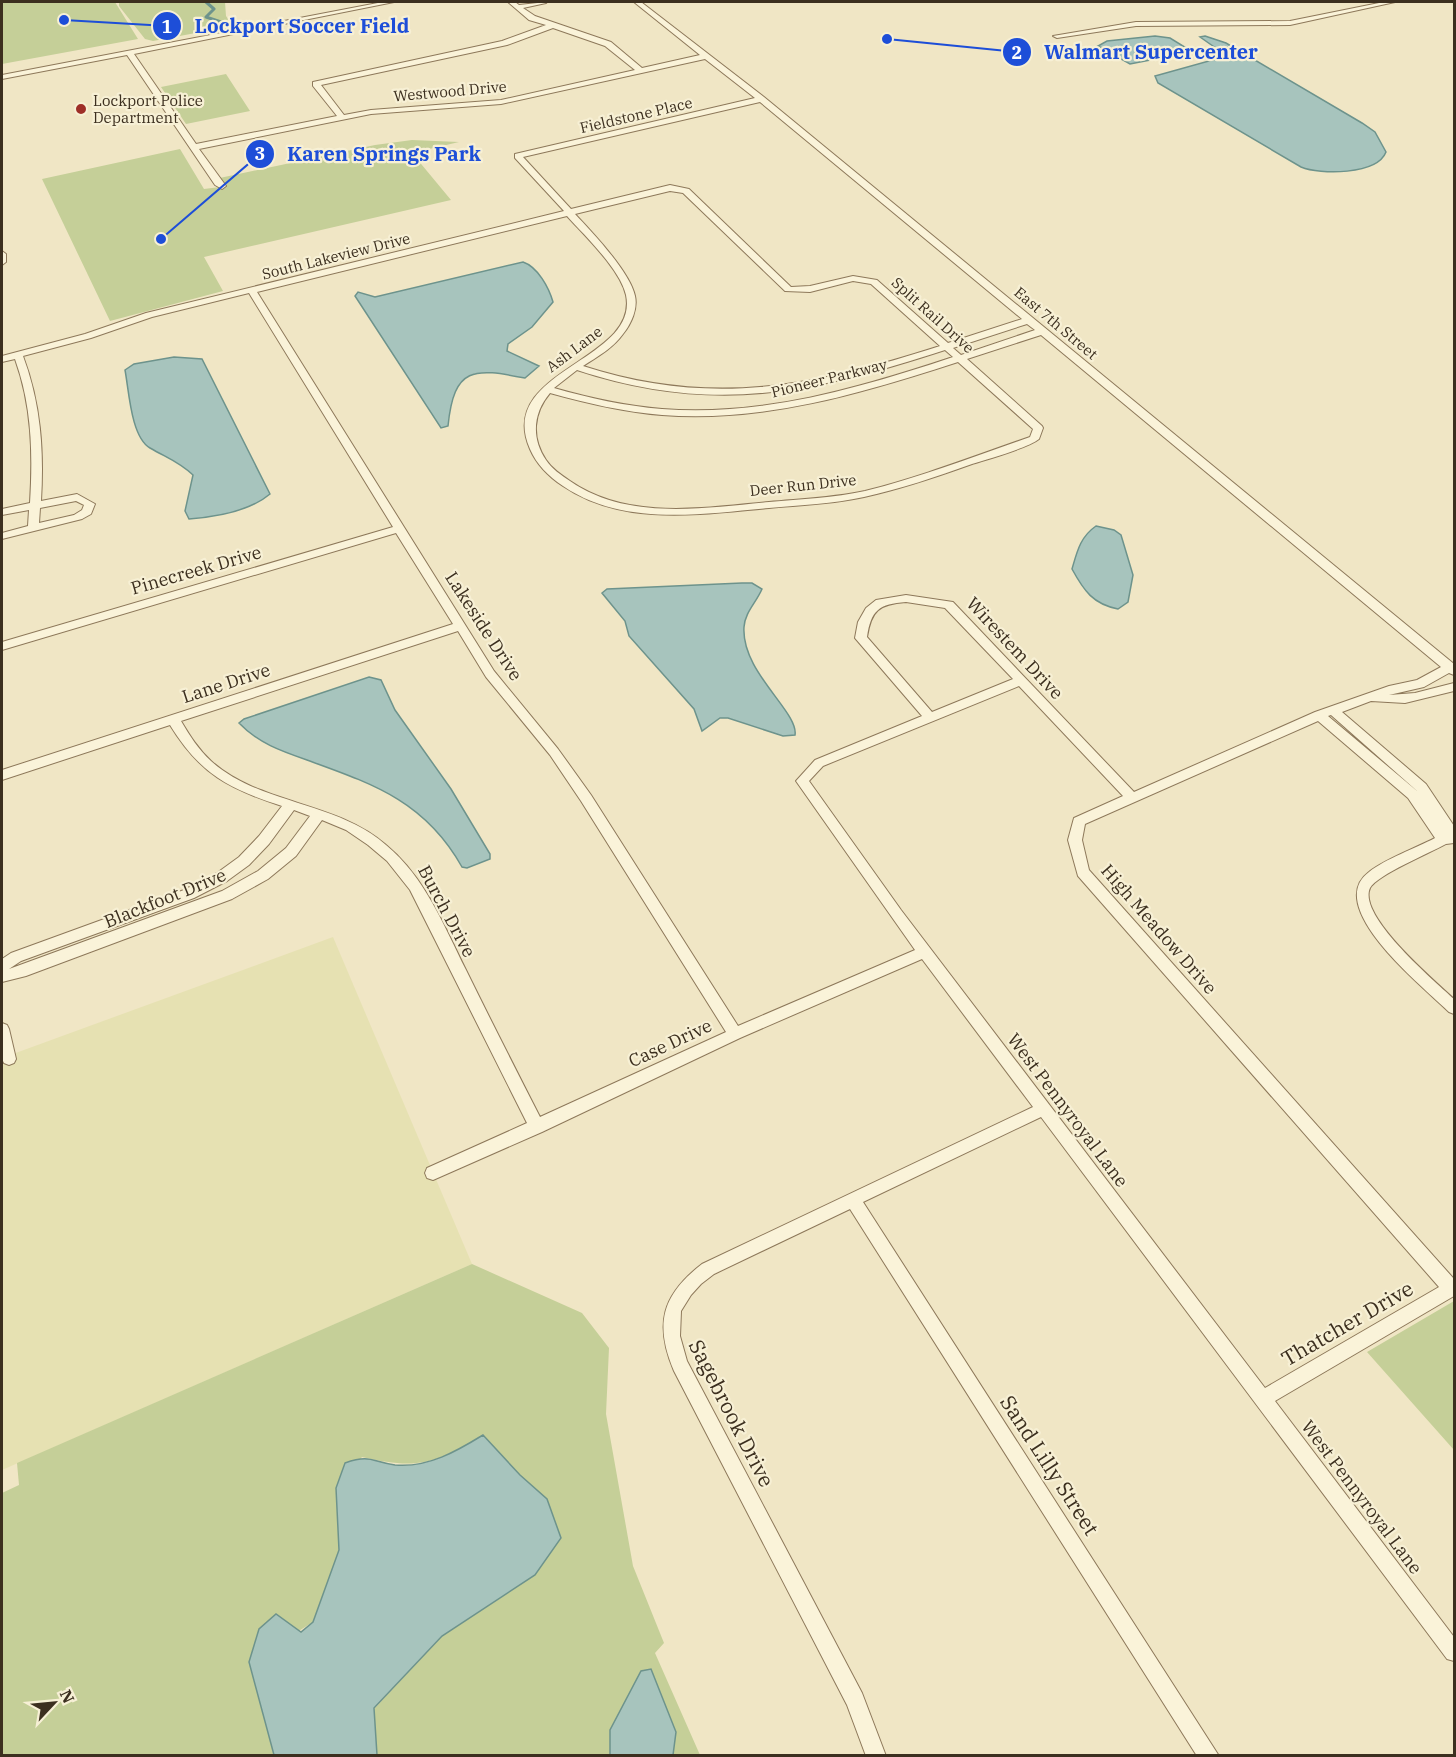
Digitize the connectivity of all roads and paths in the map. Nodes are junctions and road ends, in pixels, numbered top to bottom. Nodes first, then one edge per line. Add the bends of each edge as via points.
1 (391, 2) edge
2 (544, 2) edge
3 (637, 2) edge
4 (1392, 2) edge
5 (514, 4) edge
6 (298, 6) dead end
7 (309, 18) junction
8 (553, 25) junction
9 (1057, 36) dead end
10 (129, 52) junction
11 (706, 56) junction
12 (641, 71) junction
13 (2, 77) edge
14 (761, 99) junction
15 (342, 117) junction
16 (195, 147) junction
17 (518, 156) joint
18 (222, 186) dead end
19 (679, 188) joint
20 (568, 213) junction
21 (2, 254) edge
22 (2, 262) edge
23 (251, 290) junction
24 (1029, 320) junction
25 (1042, 331) junction
26 (945, 346) junction
27 (18, 355) junction
28 (958, 358) junction
29 (2, 359) edge
30 (576, 367) junction
31 (799, 386) junction
32 (546, 389) junction
33 (812, 400) junction
34 (1038, 434) joint
35 (598, 501) joint
36 (35, 505) junction
37 (2, 512) edge
38 (400, 528) junction
39 (33, 529) junction
40 (2, 536) edge
41 (461, 626) junction
42 (2, 646) edge
43 (1453, 669) edge
44 (1020, 681) junction
45 (1455, 687) edge
46 (1372, 698) junction
47 (1332, 710) junction
48 (1319, 715) junction
49 (930, 718) junction
50 (173, 719) junction
51 (2, 775) edge
52 (1132, 798) junction
53 (290, 805) junction
54 (318, 815) junction
55 (1451, 838) edge
56 (925, 952) junction
57 (2, 966) edge
58 (2, 976) edge
59 (1455, 1008) edge
60 (2, 1029) edge
61 (735, 1034) junction
62 (9, 1059) dead end
63 (1043, 1109) junction
64 (537, 1127) junction
65 (433, 1173) dead end
66 (853, 1200) junction
67 (1453, 1288) edge
68 (1263, 1398) junction
69 (1455, 1652) edge
70 (876, 1755) edge
71 (1209, 1755) edge

1 - 7 street
2 - 5 street
3 - 11 street, East 7th Street
4 - 9 street via 1290,23 1136,24
5 - 8 street via 527,15
6 - 7 street
7 - 10 street
8 - 12 street via 608,44
8 - 15 street via 504,43 316,84
10 - 13 street
10 - 16 street
11 - 12 street, Westwood Drive
11 - 14 street, East 7th Street
12 - 15 street, Westwood Drive via 501,102 394,108
14 - 17 street, Fieldstone Place
14 - 24 street, East 7th Street
15 - 16 street, Westwood Drive
16 - 18 street
17 - 20 street, Ash Lane
19 - 20 street, South Lakeview Drive
19 - 26 street, Split Rail Drive via 788,289 809,291 866,278
20 - 23 street, South Lakeview Drive
20 - 30 street, Ash Lane via 619,270 632,298 631,313 613,340
21 - 22 street
23 - 27 street, South Lakeview Drive via 149,315
23 - 38 street, Lakeside Drive
24 - 25 street, East 7th Street
24 - 26 street, Pioneer Parkway
25 - 28 street, Pioneer Parkway
25 - 43 street, East 7th Street
26 - 28 street, Split Rail Drive
26 - 31 street, Pioneer Parkway
27 - 29 street, South Lakeview Drive
27 - 36 street via 35,407
28 - 33 street, Pioneer Parkway
28 - 34 street, Split Rail Drive via 1038,428
30 - 31 street, Pioneer Parkway via 623,383 664,390 710,393
30 - 32 street, Ash Lane
31 - 33 street
32 - 33 street, Pioneer Parkway via 639,410 680,413 769,409
32 - 35 street, Ash Lane via 530,423 533,445 544,467 580,494
34 - 35 street, Deer Run Drive via 1034,439 853,496 666,512
36 - 37 street
36 - 39 street
36 - 39 street via 76,497 90,504 87,512 78,517
38 - 41 street, Lakeside Drive
38 - 42 street, Pinecreek Drive
39 - 40 street
41 - 50 street, Lane Drive
41 - 61 street, Lakeside Drive via 490,674 586,798
43 - 46 street, High Meadow Drive
44 - 49 street, West Pennyroyal Lane
44 - 49 street, Wirestem Drive via 949,605 895,598 871,606 861,622 861,638
44 - 52 street, Wirestem Drive
45 - 46 street, High Meadow Drive via 1416,699
46 - 47 street, High Meadow Drive
47 - 48 street, High Meadow Drive
47 - 55 street via 1421,787
48 - 52 street, High Meadow Drive
48 - 55 street via 1407,789
49 - 56 street, West Pennyroyal Lane via 819,763 802,781
50 - 51 street, Lane Drive
50 - 53 street, Burch Drive via 181,737 219,774 249,791
52 - 67 street, High Meadow Drive via 1080,821 1075,840 1083,872
53 - 54 street, Burch Drive
53 - 57 street, Blackfoot Drive via 264,840 222,877 189,894 16,957
54 - 58 street, Blackfoot Drive via 291,852 263,875 228,895
54 - 64 street, Burch Drive via 351,827 382,847 403,867 422,897
55 - 59 street via 1374,875 1362,894 1372,923
56 - 61 street, Case Drive
56 - 63 street, West Pennyroyal Lane
60 - 62 street
61 - 64 street, Case Drive
63 - 66 street, Sagebrook Drive
63 - 68 street, West Pennyroyal Lane
64 - 65 street, Case Drive
66 - 70 street, Sagebrook Drive via 701,1274 681,1292 669,1326 671,1345 680,1365 855,1700
66 - 71 street, Sand Lilly Street
67 - 68 street, Thatcher Drive
68 - 69 street, West Pennyroyal Lane

